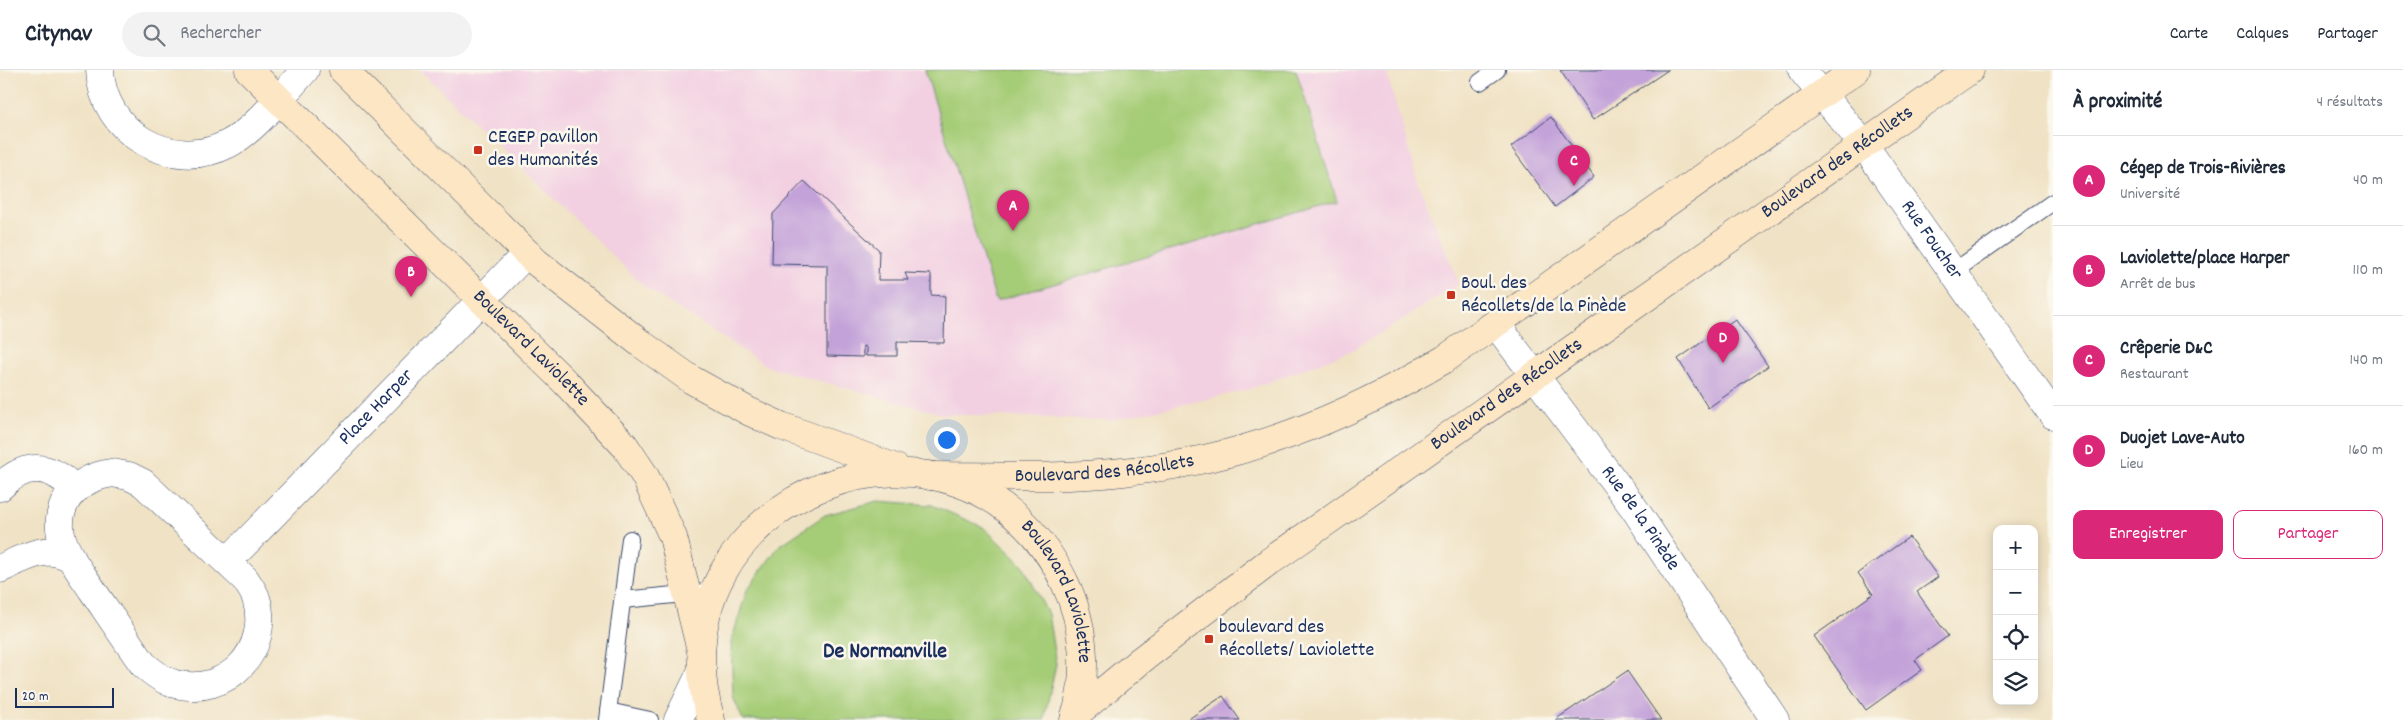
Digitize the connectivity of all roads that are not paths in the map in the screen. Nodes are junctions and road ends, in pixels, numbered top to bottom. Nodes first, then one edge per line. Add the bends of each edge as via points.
1 (100, 70) edge
2 (249, 70) edge
3 (305, 70) edge
4 (343, 70) edge
5 (1497, 70) edge
6 (1802, 70) edge
7 (1856, 70) edge
8 (1970, 70) edge
9 (1480, 82) dead end
10 (1822, 94) junction
11 (278, 99) junction
12 (1864, 145) junction
13 (2053, 202) edge
14 (527, 253) junction
15 (1953, 272) junction
16 (482, 300) junction
17 (1496, 324) junction
18 (1534, 376) junction
19 (2053, 414) edge
20 (920, 474) junction
21 (0, 487) edge
22 (74, 488) junction
23 (630, 539) dead end
24 (72, 559) junction
25 (227, 562) junction
26 (0, 569) edge
27 (715, 591) junction
28 (687, 594) junction
29 (623, 600) junction
30 (702, 660) junction
31 (608, 716) edge
32 (1075, 717) edge
33 (650, 720) edge
34 (678, 720) edge
35 (710, 720) edge
36 (1775, 720) edge

1 - 11 street via 104,96 124,127 138,139 173,153 211,151 228,144 244,134
2 - 11 main road, Boulevard Laviolette
3 - 11 street
4 - 14 main road, Boulevard Laviolette
5 - 9 lane
6 - 10 street, Rue Foucher
7 - 10 main road, Boulevard des Récollets
8 - 12 main road, Boulevard des Récollets
10 - 12 street, Rue Foucher
10 - 17 main road, Boulevard des Récollets
11 - 16 main road, Boulevard Laviolette
12 - 15 street, Rue Foucher
12 - 18 main road, Boulevard des Récollets
13 - 15 lane
14 - 16 street, Place Harper
14 - 20 main road, Boulevard Laviolette via 640,344 719,396 781,426
15 - 19 street, Rue Foucher
16 - 25 street, Place Harper
16 - 28 main road, Boulevard Laviolette via 566,383 635,460 673,537
17 - 18 street, Rue de la Pinède
17 - 20 main road, Boulevard des Récollets via 1445,359 1373,400 1299,432 1221,455 1123,472 1045,477
18 - 32 main road, Boulevard des Récollets via 1269,562 1141,660
18 - 36 street, Rue de la Pinède via 1634,508
20 - 27 main road, Boulevard des Récollets via 889,472 851,476 798,497 753,531 730,561
20 - 32 main road, Boulevard Laviolette via 950,481 988,498 1022,523 1050,555 1069,592 1080,632 1082,674
21 - 22 street via 20,471 37,469 55,473
22 - 24 street via 62,510 60,523
22 - 25 street via 96,475 129,476 143,483
23 - 29 lane
24 - 25 street via 143,664 173,684 193,687 213,684 233,675 248,659 258,640 260,618 256,597 245,579
24 - 26 street via 61,552 46,551
27 - 28 lane
27 - 30 main road, Boulevard des Récollets via 708,614
28 - 29 lane
28 - 30 main road, Boulevard Laviolette
29 - 31 lane
30 - 34 street
30 - 35 main road, Boulevard Laviolette
31 - 33 lane

